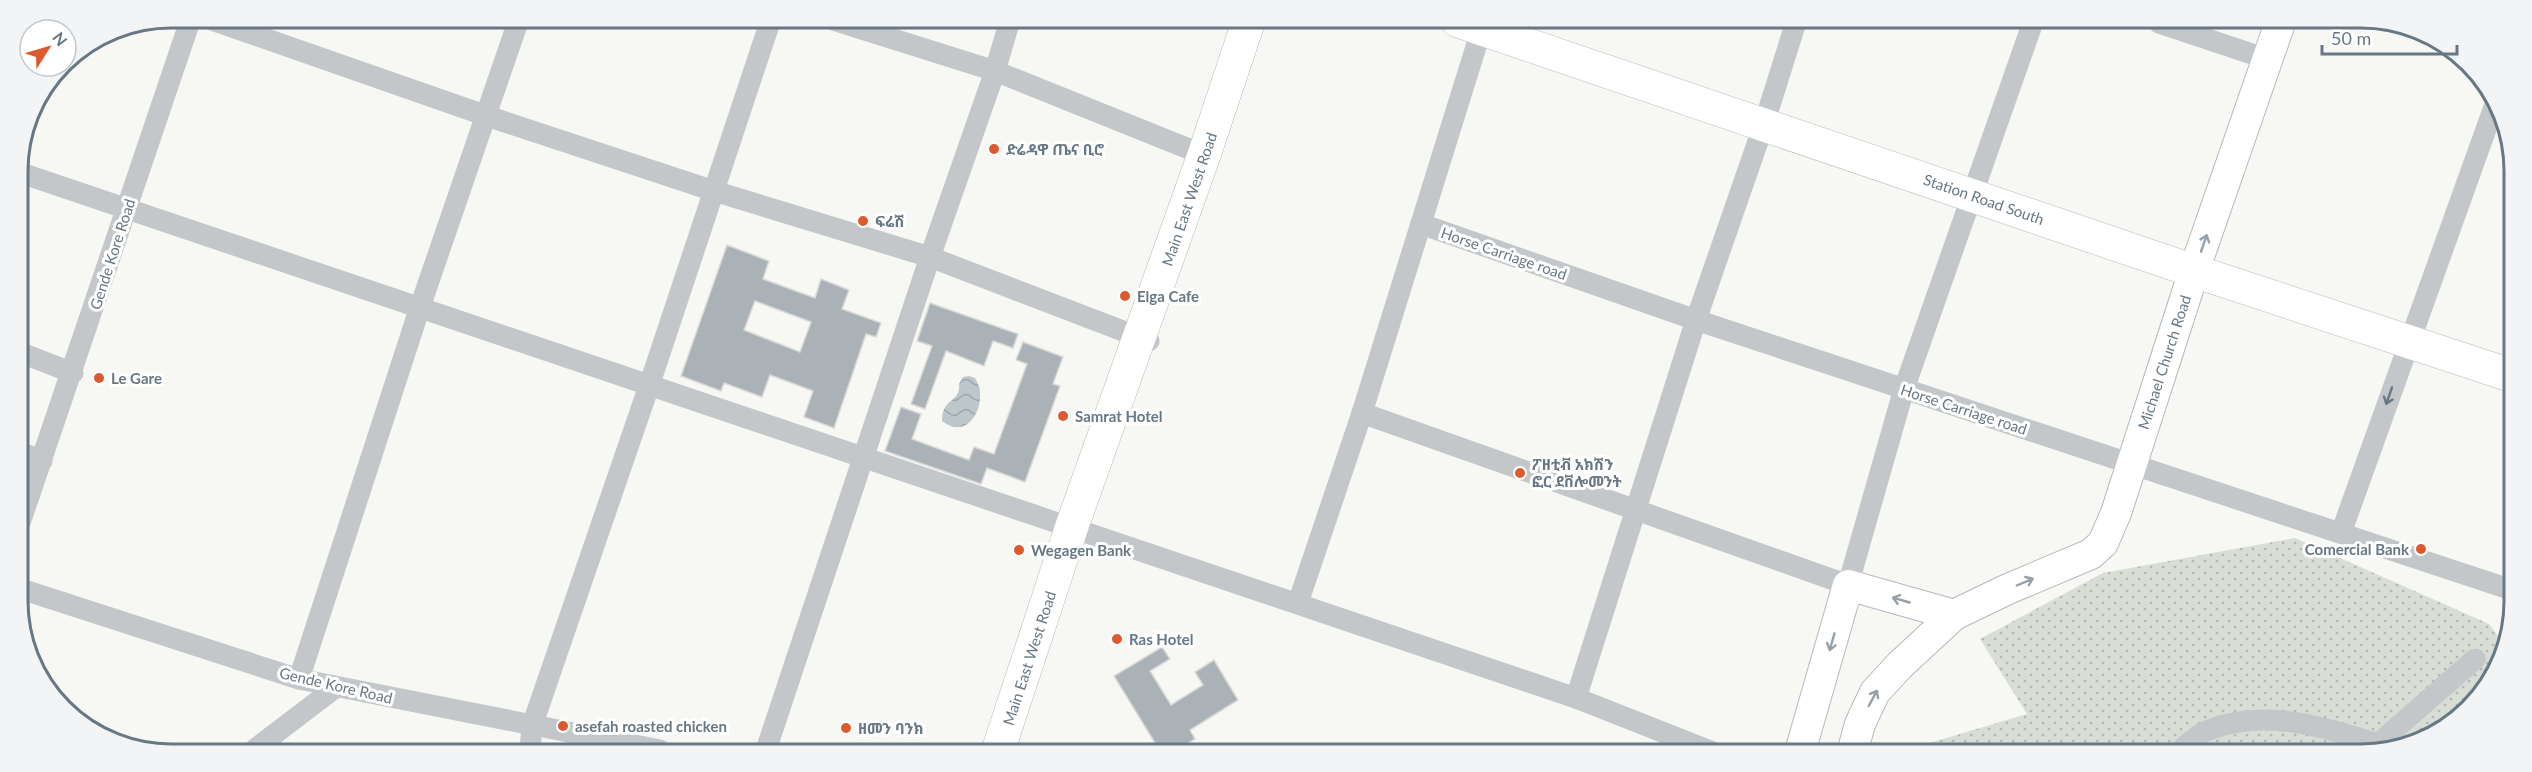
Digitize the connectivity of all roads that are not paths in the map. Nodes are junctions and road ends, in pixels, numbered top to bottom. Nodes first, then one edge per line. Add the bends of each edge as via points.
1 (1474, 28) edge
2 (1490, 28) edge
3 (1794, 28) edge
4 (2031, 28) edge
5 (2175, 28) edge
6 (2278, 28) edge
7 (187, 29) edge
8 (238, 29) edge
9 (516, 29) edge
10 (768, 29) edge
11 (861, 29) edge
12 (1007, 29) edge
13 (1246, 29) edge
14 (1260, 29) edge
15 (2267, 58) junction
16 (995, 71) junction
17 (2491, 114) edge
18 (487, 116) junction
19 (1764, 124) junction
20 (1204, 155) junction
21 (29, 176) edge
22 (714, 191) junction
23 (1973, 195) junction
24 (127, 209) junction
25 (1421, 224) junction
26 (930, 257) junction
27 (2194, 271) junction
28 (420, 307) junction
29 (1696, 320) junction
30 (1146, 340) junction
31 (2409, 341) junction
32 (29, 356) edge
33 (73, 373) junction
34 (2504, 373) edge
35 (650, 383) junction
36 (1904, 389) junction
37 (1362, 412) junction
38 (28, 455) edge
39 (864, 456) junction
40 (42, 461) junction
41 (2131, 463) junction
42 (28, 500) edge
43 (1636, 511) junction
44 (1078, 528) junction
45 (2341, 533) junction
46 (1848, 585) junction
47 (2504, 588) edge
48 (28, 591) edge
49 (1298, 603) junction
50 (1954, 615) junction
51 (2475, 659) dead end
52 (299, 679) junction
53 (336, 687) junction
54 (1576, 698) junction
55 (532, 726) junction
56 (2385, 741) edge
57 (1691, 743) edge
58 (1803, 743) edge
59 (1855, 743) edge
60 (2190, 743) edge
61 (2365, 743) edge
62 (262, 744) edge
63 (531, 744) edge
64 (627, 744) edge
65 (768, 744) edge
66 (1001, 744) edge
67 (1021, 744) edge

1 - 25 street
2 - 19 main road, Station Road South
3 - 19 street
4 - 23 street
5 - 15 street
6 - 15 main road, Michael Church Road
7 - 24 street, Gende Kore Road
8 - 18 street
9 - 18 street
10 - 22 street
11 - 16 street
12 - 16 street
13 - 20 main road, Main East West Road
14 - 30 main road, Main East West Road
27 -> 15 main road, Michael Church Road
16 - 20 street
16 - 26 street
17 - 31 street
18 - 22 street
18 - 28 street
19 - 23 main road, Station Road South
19 - 29 street
20 - 30 main road, Main East West Road
21 - 24 street
22 - 26 street
22 - 35 street
23 - 27 main road, Station Road South
23 - 36 street
24 - 28 street
24 - 33 street, Gende Kore Road
25 - 29 street, Horse Carriage road
25 - 37 street
26 - 30 street
26 - 39 street
27 - 31 main road, Station Road South
27 - 41 main road, Michael Church Road
28 - 35 street
28 - 52 street
29 - 36 street, Horse Carriage road
29 - 43 street
30 - 44 main road, Main East West Road
31 - 34 main road, Station Road South
31 -> 45 street
32 - 33 street
33 - 40 street, Gende Kore Road
35 - 39 street
35 - 55 street
36 - 41 street, Horse Carriage road
36 - 46 street
37 - 43 street
37 - 49 street
38 - 40 street
39 - 44 street
39 - 65 street
40 - 42 street, Gende Kore Road
41 - 45 street, Horse Carriage road
50 -> 41 main road, Michael Church Road via 2091,554 2103,543
43 - 46 street
43 - 54 street
44 - 49 street
44 - 66 main road, Main East West Road
44 - 67 main road, Main East West Road
45 - 47 street, Horse Carriage road
50 -> 46 main road
46 -> 58 main road
48 - 52 street, Gende Kore Road
49 - 54 street
59 -> 50 main road, Michael Church Road via 1875,692
51 - 56 street
52 - 53 street, Gende Kore Road
53 - 55 street, Gende Kore Road
53 - 62 street
54 - 57 street
55 - 63 street
55 - 64 street, Gende Kore Road
60 - 61 street via 2205,731 2245,721 2279,719 2324,727

